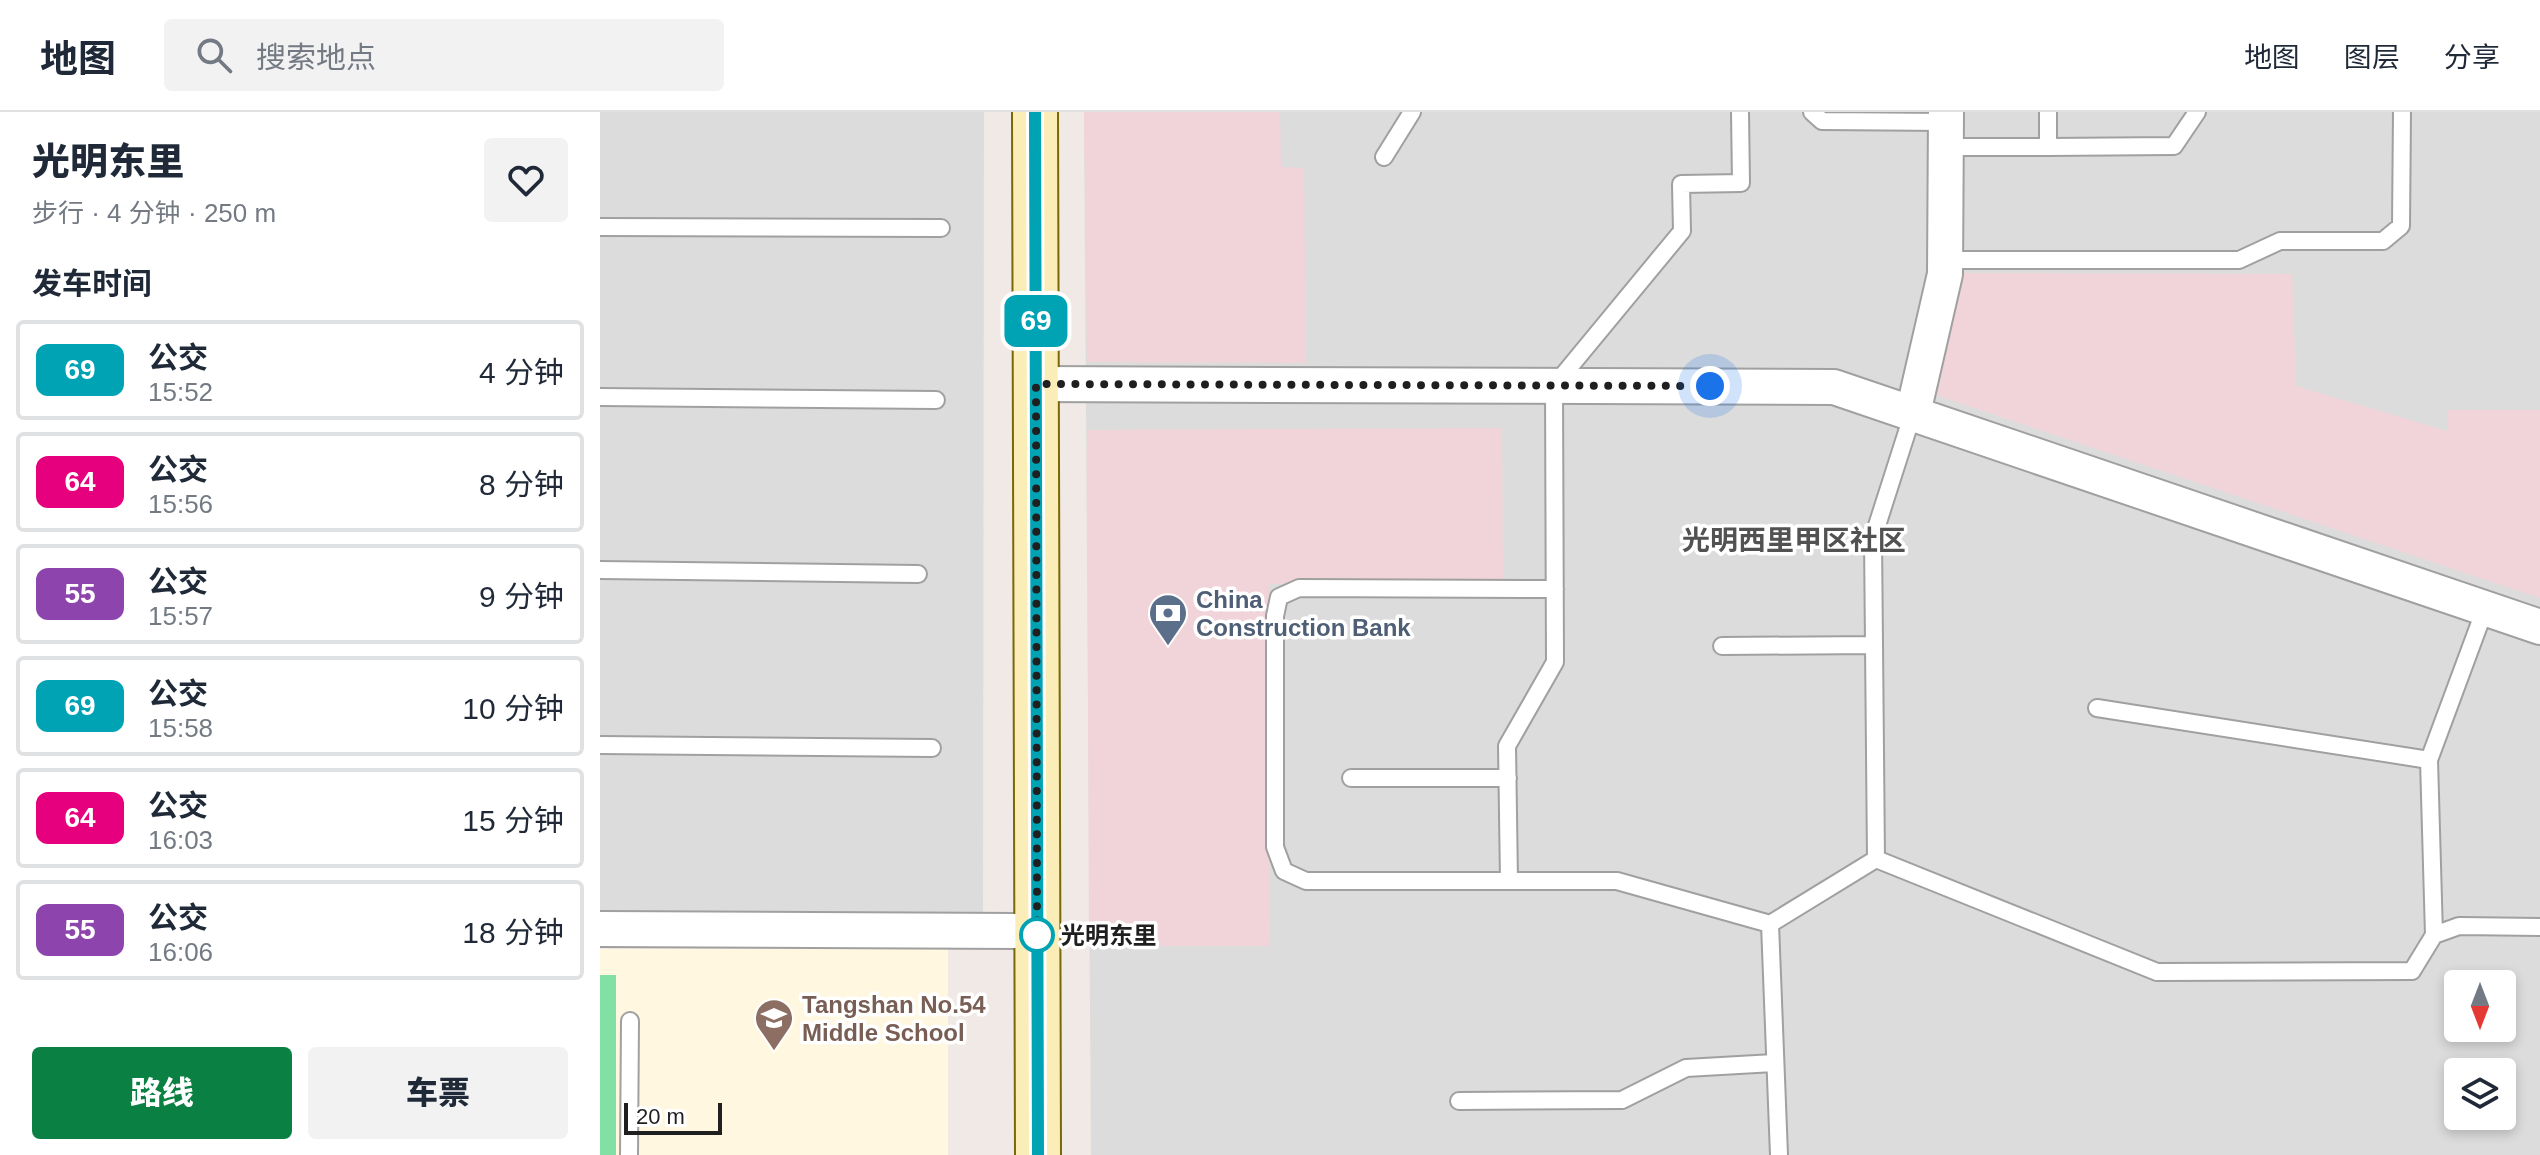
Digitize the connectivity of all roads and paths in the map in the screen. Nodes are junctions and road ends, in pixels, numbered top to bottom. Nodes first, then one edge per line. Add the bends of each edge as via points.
1 (1035, 112) edge
2 (1412, 112) edge
3 (1740, 112) edge
4 (1812, 112) edge
5 (2048, 112) edge
6 (2197, 112) edge
7 (2402, 112) edge
8 (1946, 127) edge
9 (2048, 147) junction
10 (1384, 157) dead end
11 (600, 227) edge
12 (941, 228) dead end
13 (1946, 260) junction
14 (1036, 384) junction
15 (1554, 386) junction
16 (600, 397) edge
17 (936, 400) dead end
18 (1913, 413) junction
19 (600, 570) edge
20 (918, 574) dead end
21 (1555, 589) junction
22 (2485, 609) junction
23 (2540, 627) edge
24 (1874, 645) junction
25 (1722, 646) dead end
26 (2097, 708) dead end
27 (600, 745) edge
28 (932, 748) dead end
29 (2429, 760) junction
30 (1351, 778) dead end
31 (1508, 778) junction
32 (1876, 859) junction
33 (1509, 881) junction
34 (1770, 924) junction
35 (2540, 927) edge
36 (600, 929) edge
37 (1037, 931) junction
38 (2434, 935) junction
39 (630, 1021) dead end
40 (1774, 1063) junction
41 (1459, 1101) dead end
42 (629, 1155) edge
43 (1038, 1155) edge
44 (1779, 1155) edge

1 - 14 main road
2 - 10 lane
3 - 15 lane via 1741,183 1681,184 1682,231
4 - 8 lane via 1822,121
5 - 9 lane
6 - 9 lane via 2174,146
7 - 13 lane via 2401,226 2383,241 2280,241 2239,260
8 - 9 lane
8 - 13 street
11 - 12 lane
13 - 18 street
14 - 15 street
14 - 37 main road
15 - 18 street via 1834,387
15 - 21 lane
16 - 17 lane
18 - 22 street
18 - 24 lane via 1873,538
19 - 20 lane
21 - 31 lane via 1555,662 1507,746
21 - 33 lane via 1299,588 1279,597 1275,616 1275,847 1284,871 1306,881
22 - 23 street
22 - 29 lane
24 - 25 lane
24 - 32 lane
26 - 29 lane
27 - 28 lane
29 - 38 lane
30 - 31 lane
31 - 33 lane
32 - 34 lane
32 - 38 lane via 2157,972 2412,971
33 - 34 lane via 1617,881
34 - 40 lane
35 - 38 lane via 2459,926
36 - 37 street
37 - 43 main road
39 - 42 lane
40 - 41 lane via 1686,1068 1622,1100
40 - 44 lane

